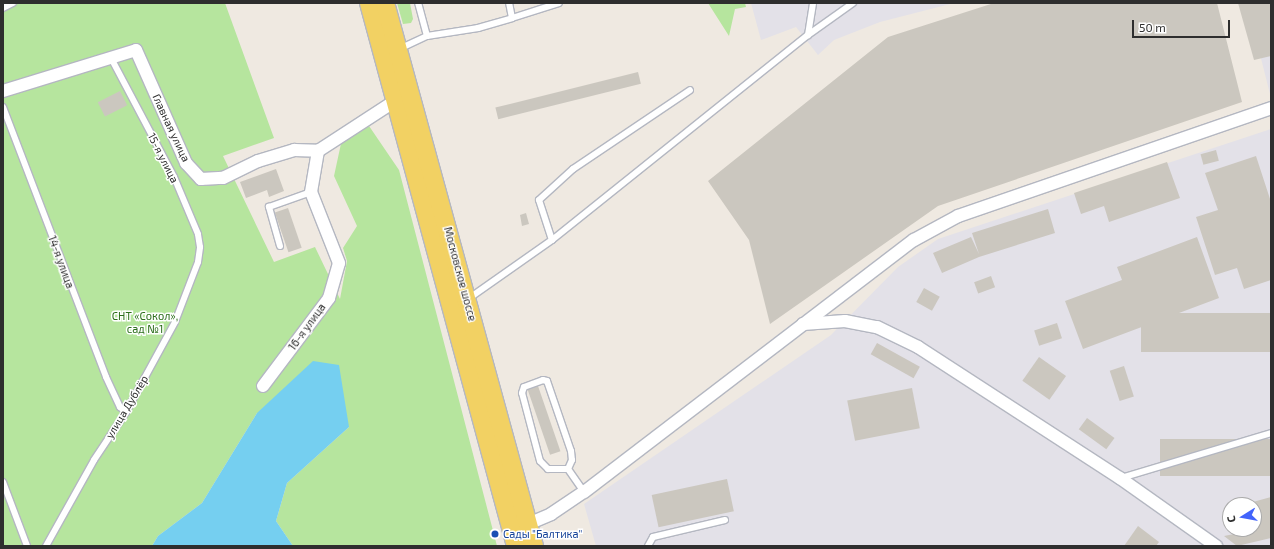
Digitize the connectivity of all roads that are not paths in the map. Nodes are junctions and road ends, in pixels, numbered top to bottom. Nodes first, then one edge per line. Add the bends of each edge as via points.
1 (13, 3) edge
2 (369, 3) edge
3 (385, 3) edge
4 (418, 3) edge
5 (508, 3) edge
6 (559, 3) edge
7 (813, 3) edge
8 (853, 3) edge
9 (3, 8) edge
10 (512, 18) junction
11 (808, 35) junction
12 (427, 36) junction
13 (398, 50) junction
14 (111, 58) junction
15 (690, 90) dead end
16 (3, 91) edge
17 (395, 101) junction
18 (3, 107) edge
19 (1271, 108) edge
20 (318, 151) junction
21 (311, 192) junction
22 (552, 240) junction
23 (280, 246) dead end
24 (198, 262) joint
25 (467, 300) junction
26 (803, 324) junction
27 (263, 386) dead end
28 (126, 412) junction
29 (1271, 433) edge
30 (568, 469) junction
31 (1120, 478) junction
32 (3, 482) edge
33 (584, 492) junction
34 (725, 520) dead end
35 (519, 526) junction
36 (26, 546) edge
37 (46, 546) edge
38 (516, 546) edge
39 (534, 546) edge
40 (648, 546) edge
41 (1216, 546) edge

1 - 9 lane
2 - 17 main road, Московское шоссе
3 - 13 main road, Московское шоссе
4 - 12 lane
5 - 10 lane
6 - 10 lane
7 - 11 lane
8 - 11 lane
10 - 12 lane via 478,28
11 - 22 lane
12 - 13 lane
13 - 25 main road, Московское шоссе
14 - 16 street, Главная улица
14 - 20 street, Главная улица via 136,50 186,163 201,179 223,178 258,161 294,150
14 - 24 lane, 15-я улица via 174,177 198,234
15 - 22 lane via 573,169 539,200
17 - 20 street
17 - 35 main road, Московское шоссе
18 - 28 lane, 14-я улица via 106,377 120,407
19 - 26 street via 958,216 914,240
20 - 21 street
21 - 23 lane via 268,207
21 - 27 street, 16-я улица via 339,263 329,298
22 - 25 lane
24 - 28 lane, улица Дублёр via 174,322
25 - 35 main road, Московское шоссе
26 - 31 street via 845,320 877,327 918,347
26 - 33 street
28 - 37 lane, улица Дублёр via 94,460
29 - 31 lane
30 - 30 lane via 548,469 540,461 522,393 524,387 547,381 571,451 572,460
30 - 33 lane
31 - 41 street
32 - 36 lane
33 - 35 street via 551,514
34 - 40 lane via 653,537
35 - 38 main road, Московское шоссе
35 - 39 main road, Московское шоссе

